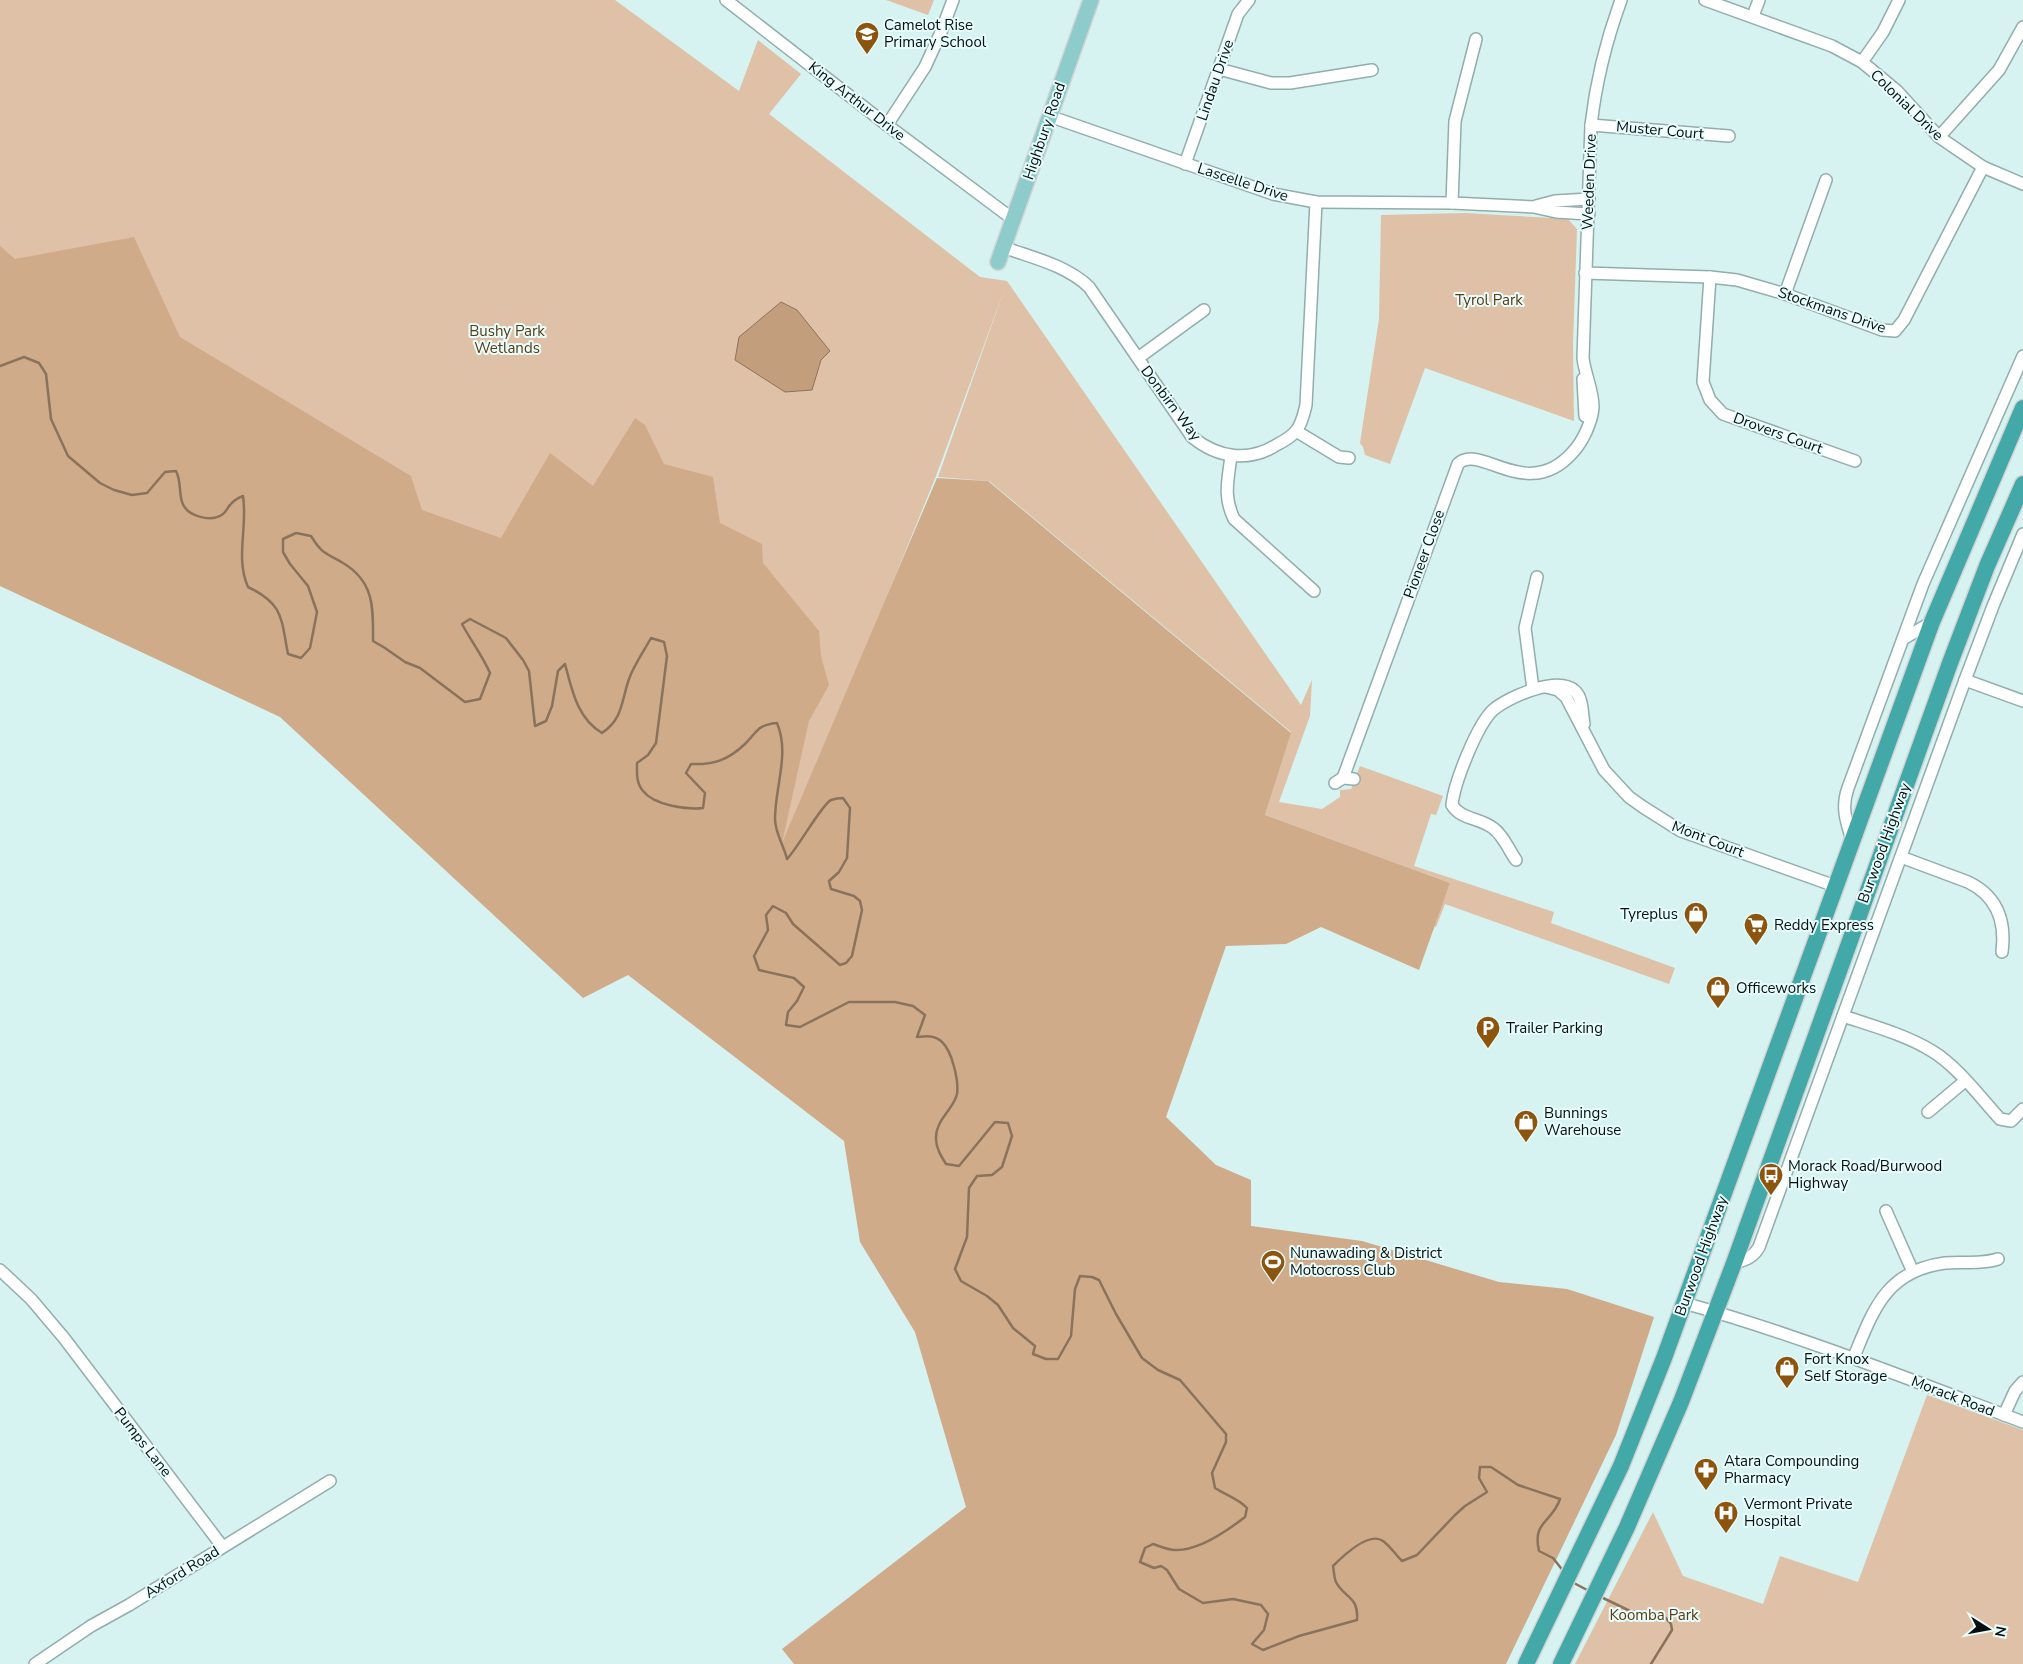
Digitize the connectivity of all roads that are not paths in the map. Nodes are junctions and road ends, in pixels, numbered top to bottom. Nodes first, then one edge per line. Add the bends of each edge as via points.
1 (726, 0) edge
2 (953, 0) edge
3 (1091, 0) edge
4 (1249, 0) edge
5 (1621, 0) edge
6 (1705, 0) edge
7 (1758, 0) edge
8 (1899, 0) edge
9 (1753, 16) junction
10 (2023, 27) edge
11 (1476, 39) dead end
12 (1862, 62) junction
13 (1219, 69) junction
14 (1372, 70) dead end
15 (1049, 116) junction
16 (887, 125) junction
17 (1591, 125) junction
18 (1729, 136) dead end
19 (1939, 138) junction
20 (1185, 164) junction
21 (1983, 167) junction
22 (1826, 180) dead end
23 (2023, 184) edge
24 (1589, 199) junction
25 (1316, 202) junction
26 (1452, 203) junction
27 (1534, 207) junction
28 (1016, 213) junction
29 (1589, 214) junction
30 (1001, 255) joint
31 (1585, 272) junction
32 (1710, 277) junction
33 (1785, 294) junction
34 (1204, 310) dead end
35 (2023, 356) edge
36 (1138, 358) junction
37 (2023, 408) edge
38 (1296, 430) junction
39 (2016, 434) edge
40 (1582, 440) joint
41 (1231, 456) junction
42 (1349, 458) dead end
43 (1855, 461) dead end
44 (2023, 484) edge
45 (2023, 534) edge
46 (1537, 577) dead end
47 (1314, 592) dead end
48 (1932, 622) junction
49 (1903, 639) junction
50 (1965, 680) junction
51 (1534, 689) junction
52 (2023, 701) edge
53 (1916, 754) junction
54 (1936, 761) junction
55 (1344, 780) dead end
56 (1852, 840) junction
57 (1901, 857) junction
58 (1516, 860) dead end
59 (1835, 886) junction
60 (2002, 952) dead end
61 (1843, 1016) junction
62 (1965, 1081) junction
63 (2023, 1109) edge
64 (1928, 1112) dead end
65 (1886, 1211) dead end
66 (1998, 1259) dead end
67 (1734, 1263) junction
68 (0, 1270) edge
69 (1913, 1272) junction
70 (1684, 1303) junction
71 (1716, 1312) junction
72 (1853, 1359) junction
73 (2023, 1382) edge
74 (2004, 1415) junction
75 (2023, 1422) edge
76 (330, 1481) dead end
77 (222, 1546) junction
78 (35, 1664) edge
79 (1526, 1664) edge
80 (1561, 1664) edge

1 - 16 street, King Arthur Drive
2 - 16 street via 925,67
3 - 15 main road, Highbury Road
4 - 13 street, Lindau Drive via 1238,14
5 - 17 street, Weeden Drive via 1601,61
6 - 9 street, Colonial Drive
7 - 9 street
8 - 12 street via 1883,32
9 - 12 street, Colonial Drive via 1832,46
10 - 19 street via 1998,70
11 - 26 street via 1455,121
12 - 19 street, Colonial Drive via 1897,91
13 - 14 street via 1271,83
13 - 20 street, Lindau Drive
15 - 20 street, Lascelle Drive
15 - 28 main road, Highbury Road
16 - 28 street, King Arthur Drive via 988,202
17 - 18 street, Muster Court
17 - 24 street, Weeden Drive
19 - 21 street, Colonial Drive
20 - 25 street, Lascelle Drive via 1273,194
21 - 23 street, Colonial Drive
21 - 33 street, Stockmans Drive via 1904,320 1895,331 1882,330
22 - 33 street
24 - 27 street, Lascelle Drive via 1555,201
24 - 29 street, Weeden Drive
25 - 26 street, Lascelle Drive
25 - 38 street via 1306,405
26 - 27 street, Lascelle Drive
27 - 29 street, Lascelle Drive
28 - 30 main road, Highbury Road
29 - 31 street, Weeden Drive
30 - 36 street, Donbirn Way via 1065,269 1078,277 1089,287
31 - 32 street, Stockmans Drive
31 - 40 street, Weeden Drive via 1584,367 1593,408
32 - 33 street, Stockmans Drive via 1751,283
32 - 43 street, Drovers Court via 1703,382 1710,400 1723,414
34 - 36 street
35 - 49 street, Burwood Highway via 1923,584
36 - 41 street, Donbirn Way via 1192,437 1212,451
37 - 39 highway, Burwood Highway
38 - 41 street, Donbirn Way via 1271,449 1258,454
38 - 42 street via 1339,457
39 - 48 highway, Burwood Highway
40 - 55 street, Pioneer Close via 1562,463 1537,473 1516,473 1472,458 1458,464
41 - 47 street via 1226,493 1234,519
44 - 53 highway, Burwood Highway via 1987,566
45 - 50 street, Burwood Highway
46 - 51 street via 1525,628
48 - 49 street
48 - 56 highway, Burwood Highway
49 - 56 street, Burwood Highway via 1845,796 1844,814
50 - 52 street
50 - 54 street, Burwood Highway
51 - 58 street, Mont Court via 1512,698 1493,710 1486,719 1475,738 1452,798 1457,812 1492,827 1505,840 1503,851
51 - 59 street, Mont Court via 1562,686 1576,692 1585,736 1604,770 1619,787 1665,822
53 - 54 street
53 - 67 highway, Burwood Highway
54 - 57 street, Burwood Highway
56 - 59 highway, Burwood Highway
57 - 60 street via 1968,882 1988,896 2001,918
57 - 61 street, Burwood Highway
59 - 70 highway, Burwood Highway
61 - 62 street via 1933,1052
61 - 67 street, Burwood Highway via 1756,1254
62 - 63 street via 2000,1119 2011,1121
62 - 64 street
65 - 69 street
66 - 69 street via 1936,1265
67 - 71 highway, Burwood Highway
68 - 77 street, Pumps Lane via 31,1299 64,1338
69 - 72 street via 1878,1302
70 - 71 street, Morack Road
70 - 79 highway, Burwood Highway via 1636,1430
71 - 72 street, Morack Road
71 - 80 highway, Burwood Highway via 1666,1440
72 - 74 street, Morack Road
73 - 74 street
74 - 75 street, Morack Road
76 - 77 street, Axford Road
77 - 78 street, Axford Road

